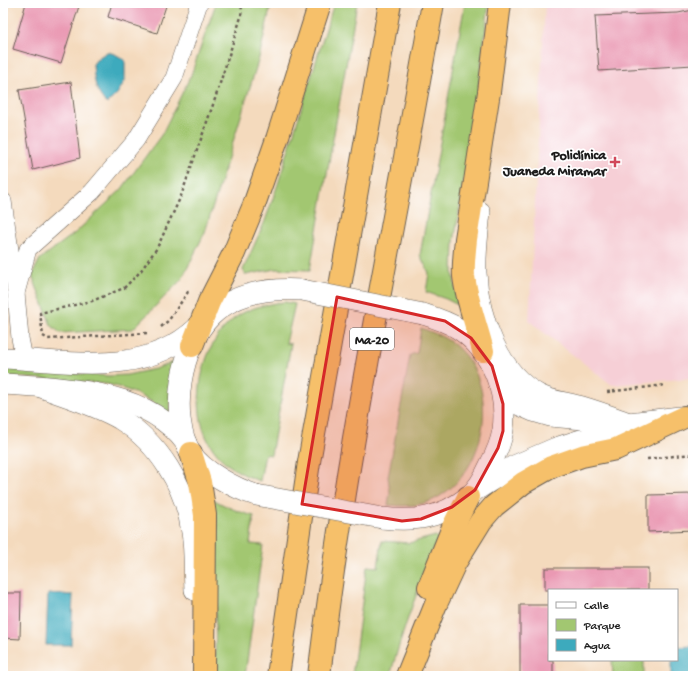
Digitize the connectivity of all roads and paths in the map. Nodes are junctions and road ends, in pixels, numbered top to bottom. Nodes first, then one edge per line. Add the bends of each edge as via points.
1 (199, 3) edge
2 (242, 3) edge
3 (320, 3) edge
4 (390, 3) edge
5 (433, 3) edge
6 (500, 3) edge
7 (489, 92) junction
8 (3, 201) edge
9 (217, 286) junction
10 (16, 293) junction
11 (156, 329) dead end
12 (201, 329) junction
13 (150, 331) dead end
14 (483, 351) junction
15 (3, 358) edge
16 (24, 359) junction
17 (499, 383) junction
18 (3, 384) edge
19 (666, 385) dead end
20 (41, 387) junction
21 (603, 393) dead end
22 (688, 416) edge
23 (629, 423) junction
24 (189, 448) junction
25 (693, 454) edge
26 (644, 459) dead end
27 (472, 494) junction
28 (204, 638) junction
29 (204, 676) edge
30 (278, 676) edge
31 (319, 676) edge
32 (401, 676) edge
33 (407, 676) edge

1 - 10 street via 174,78 136,140 92,192 28,249
2 - 13 path via 215,99 181,196 157,248 140,272 124,288 92,301 40,313 43,336 48,339
3 - 9 highway via 259,191 242,235
4 - 30 highway, Ma-20 via 310,455
5 - 31 highway, Ma-20 via 368,361 335,560
6 - 7 highway
7 - 14 highway via 466,239 464,274
7 - 23 street via 490,144 477,239 476,272 479,295 492,340 514,376 539,395
8 - 10 street
9 - 11 path via 188,292 169,320
9 - 12 highway
10 - 16 street
12 - 14 street, bridge via 235,300 250,294 266,290 302,290 423,314 445,321 460,329
12 - 16 street via 178,344 141,359 98,363
12 - 24 street via 186,359 179,392 182,428
14 - 17 street
15 - 16 street
17 - 23 street via 515,403 542,414 558,418
17 - 27 street via 503,404 503,432 491,464
18 - 20 street
19 - 21 path
20 - 24 street via 93,393 136,406 175,429
20 - 28 street via 120,419 149,442 164,461 187,508 192,532 196,619
22 - 23 street
22 - 33 highway via 616,449 582,456 551,467 523,483 494,506 477,527 455,563
23 - 27 street via 604,436 556,448 514,466
24 - 27 street, bridge via 209,470 234,487 256,495 382,518 402,521 420,519 442,512
24 - 28 highway via 197,469 205,515
25 - 26 path
27 - 32 highway via 453,527 430,585
28 - 29 highway

